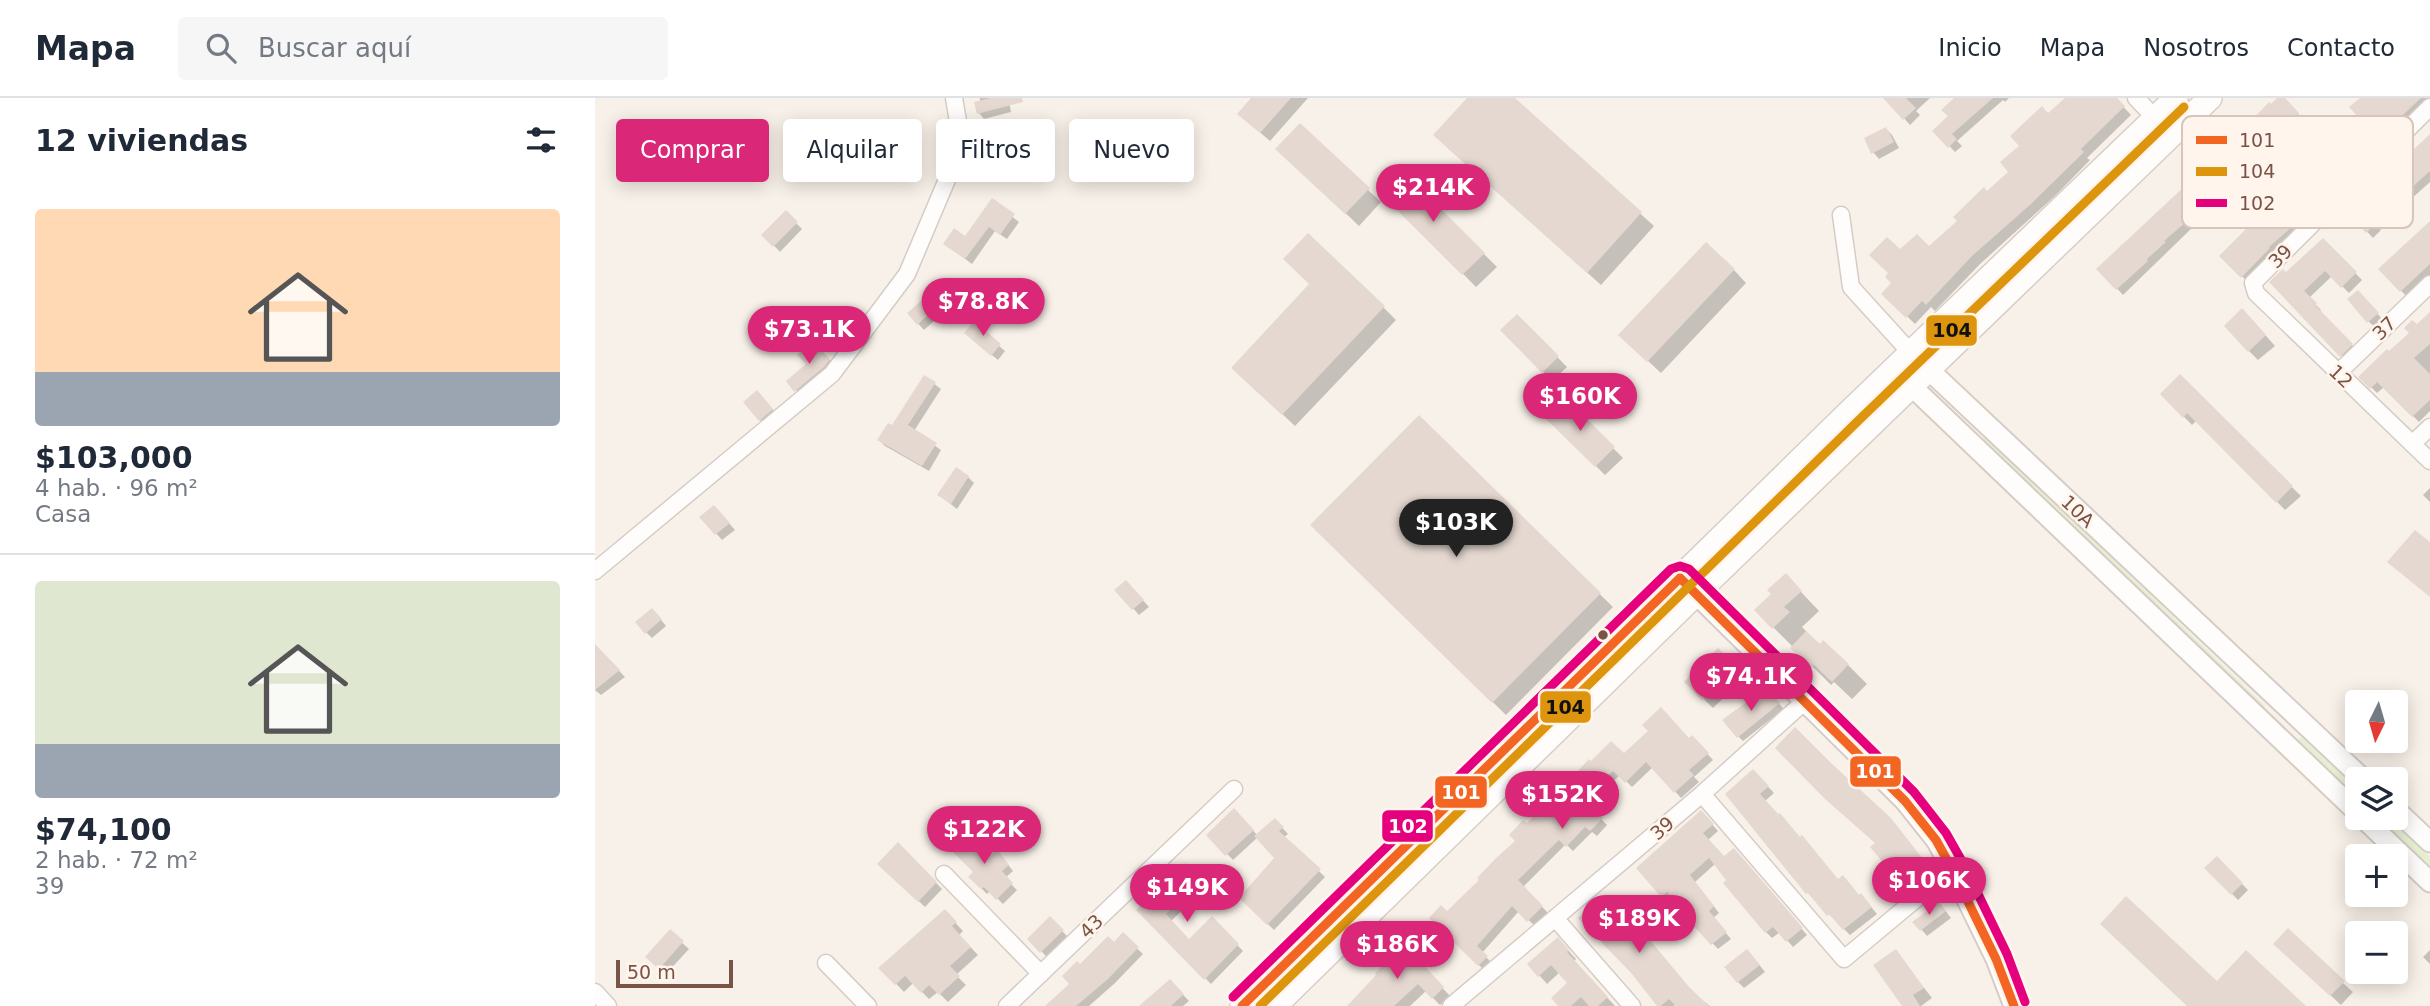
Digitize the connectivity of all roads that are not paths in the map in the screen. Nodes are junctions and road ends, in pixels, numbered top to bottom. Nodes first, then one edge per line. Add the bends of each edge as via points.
1 (954, 98) edge
2 (2136, 98) edge
3 (2176, 98) edge
4 (2210, 98) edge
5 (2430, 107) edge
6 (2191, 116) edge
7 (2155, 118) junction
8 (2413, 124) edge
9 (2182, 125) edge
10 (1841, 215) dead end
11 (2308, 228) edge
12 (2430, 284) edge
13 (2254, 289) joint
14 (1911, 353) junction
15 (1894, 370) junction
16 (2338, 373) junction
17 (1921, 379) junction
18 (2430, 427) edge
19 (2412, 444) junction
20 (2430, 461) edge
21 (595, 571) edge
22 (1680, 578) junction
23 (1696, 594) junction
24 (1805, 701) junction
25 (2296, 716) junction
26 (2278, 736) junction
27 (2350, 767) edge
28 (1234, 789) dead end
29 (1702, 794) junction
30 (2345, 800) edge
31 (2408, 821) edge
32 (2376, 830) edge
33 (2430, 842) edge
34 (1952, 869) junction
35 (944, 874) dead end
36 (2430, 882) edge
37 (1555, 918) junction
38 (826, 963) dead end
39 (1041, 974) junction
40 (595, 992) edge
41 (608, 1006) edge
42 (868, 1006) edge
43 (1007, 1006) edge
44 (1242, 1006) edge
45 (1275, 1006) edge
46 (1451, 1006) edge
47 (1632, 1006) edge
48 (2014, 1006) edge

1 - 21 street via 960,133 954,163 907,274 832,374
2 - 7 street
3 - 7 main road
4 - 6 main road
5 - 8 street, 39
7 - 14 main road
9 - 17 main road
10 - 14 street, 10A via 1851,287
11 - 13 street, 39 via 2253,283
12 - 16 street, 37
13 - 16 street, 12
14 - 15 main road
14 - 17 street, 10A
15 - 17 street, 10A
15 - 22 main road
16 - 19 street, 12
17 - 23 main road
17 - 25 street, 10A
17 - 26 street, 10A
18 - 19 street
19 - 20 street, 12
22 - 23 street
22 - 44 main road
23 - 24 street
23 - 45 main road
24 - 29 street, 39
24 - 34 street via 1905,801
25 - 26 street
25 - 27 street, 10A
26 - 30 street, 10A
28 - 39 street, 43
29 - 34 street via 1843,959
29 - 37 street, 39
31 - 33 street
32 - 36 street
34 - 48 street
35 - 39 street
37 - 46 street, 39
37 - 47 street
38 - 42 street
39 - 43 street, 43
40 - 41 street

